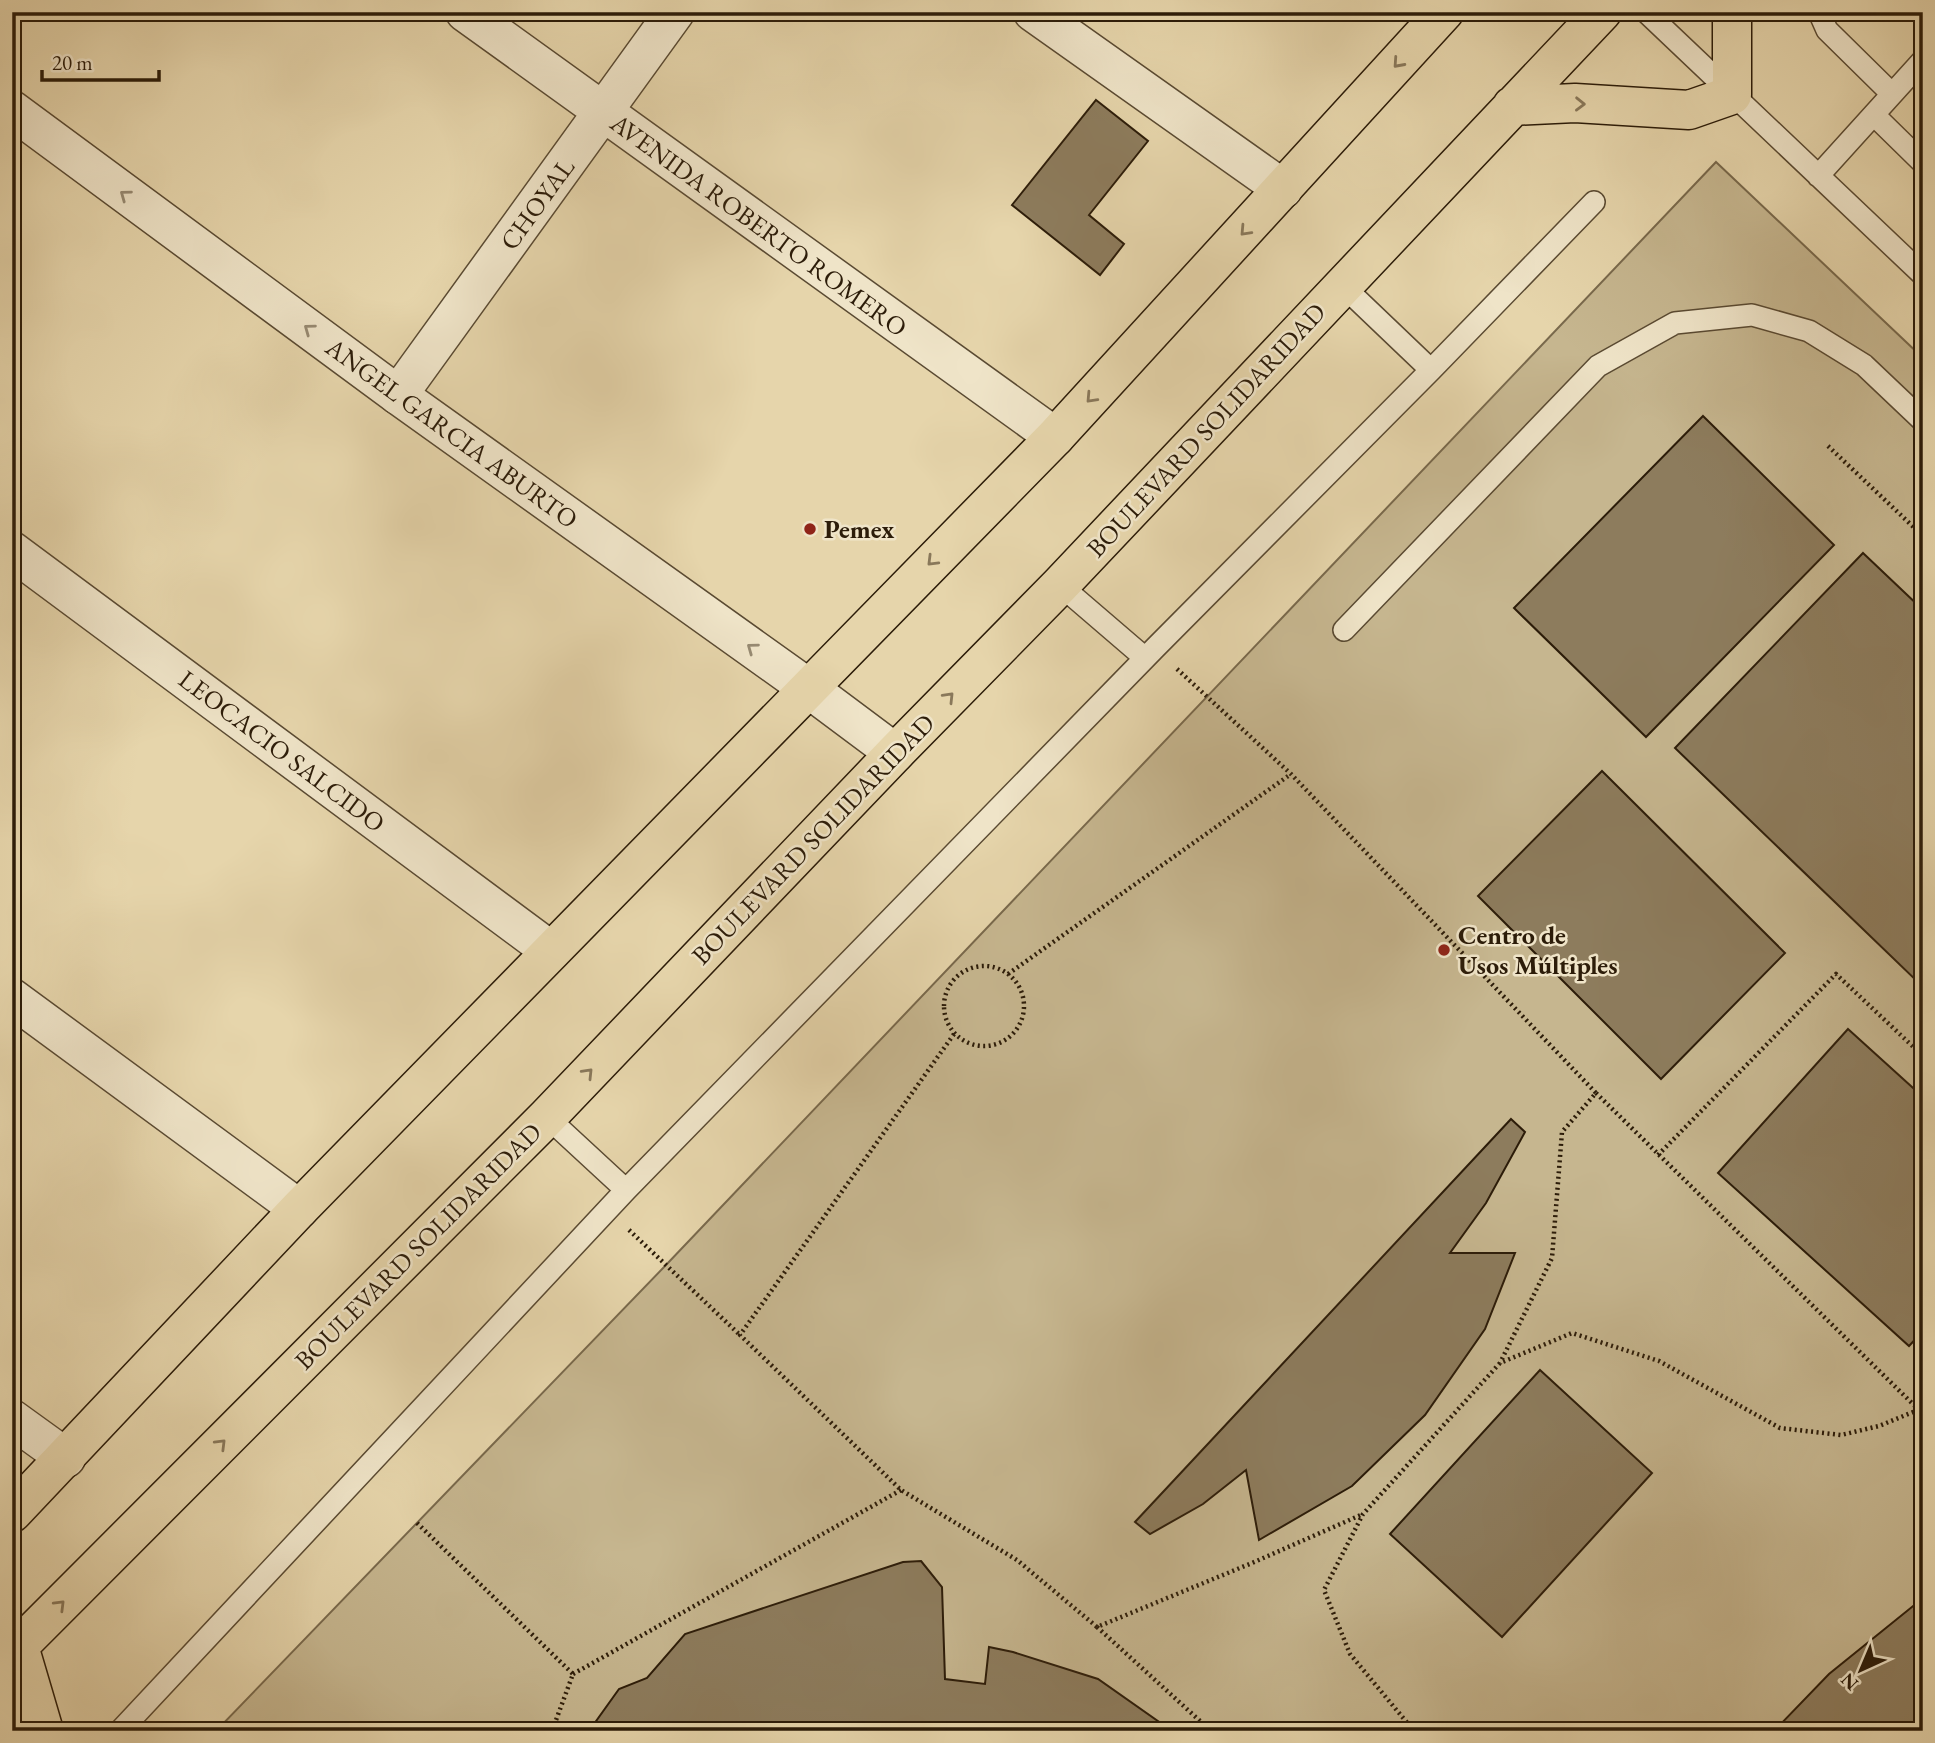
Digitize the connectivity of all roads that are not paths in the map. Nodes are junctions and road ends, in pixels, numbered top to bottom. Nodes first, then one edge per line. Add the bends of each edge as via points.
1 (465, 12) edge
2 (675, 12) edge
3 (1032, 12) edge
4 (1444, 12) edge
5 (1602, 12) edge
6 (1646, 12) edge
7 (1732, 12) edge
8 (1819, 12) edge
9 (1923, 60) edge
10 (1892, 94) junction
11 (1732, 95) junction
12 (1511, 106) junction
13 (12, 110) edge
14 (603, 113) junction
15 (1874, 115) junction
16 (1923, 163) edge
17 (1818, 176) junction
18 (1283, 189) junction
19 (1594, 202) dead end
20 (1923, 275) edge
21 (1342, 285) junction
22 (1431, 369) junction
23 (398, 395) junction
24 (1923, 421) edge
25 (1055, 437) junction
26 (12, 551) edge
27 (1060, 584) junction
28 (1344, 630) dead end
29 (1150, 653) junction
30 (808, 688) junction
31 (895, 753) junction
32 (551, 951) junction
33 (12, 998) edge
34 (547, 1117) junction
35 (625, 1190) junction
36 (299, 1209) junction
37 (12, 1419) edge
38 (66, 1458) junction
39 (12, 1513) edge
40 (15, 1650) edge
41 (44, 1731) edge
42 (120, 1731) edge

1 - 14 street, AVENIDA ROBERTO ROMERO
2 - 14 street, CHOYAL
3 - 18 street
4 -> 18 main road
5 - 12 main road, BOULEVARD SOLIDARIDAD
6 - 11 lane
7 - 11 main road
8 - 10 lane via 1827,30
9 - 10 lane
10 - 15 lane
12 -> 11 main road via 1575,103 1689,110
11 - 17 lane
12 - 21 main road, BOULEVARD SOLIDARIDAD
23 -> 13 street, ANGEL GARCIA ABURTO
14 - 23 street, CHOYAL
14 - 25 street, AVENIDA ROBERTO ROMERO
15 - 16 lane
15 - 17 lane
17 - 20 lane
18 -> 25 main road
19 - 22 lane
21 - 22 lane
21 - 27 main road, BOULEVARD SOLIDARIDAD
22 - 29 lane
30 -> 23 street, ANGEL GARCIA ABURTO
24 - 28 lane via 1864,365 1810,331 1752,315 1675,323 1598,366
25 -> 30 main road
26 - 32 street, LEOCACIO SALCIDO
27 - 29 lane
31 -> 27 main road, BOULEVARD SOLIDARIDAD
29 - 35 lane
30 - 31 street, ANGEL GARCIA ABURTO
30 - 32 main road
34 -> 31 main road, BOULEVARD SOLIDARIDAD
32 - 36 main road
33 - 36 street
34 - 35 lane
40 -> 34 main road, BOULEVARD SOLIDARIDAD
35 - 42 lane
36 - 38 main road
37 - 38 street
38 - 39 main road
40 - 41 main road

